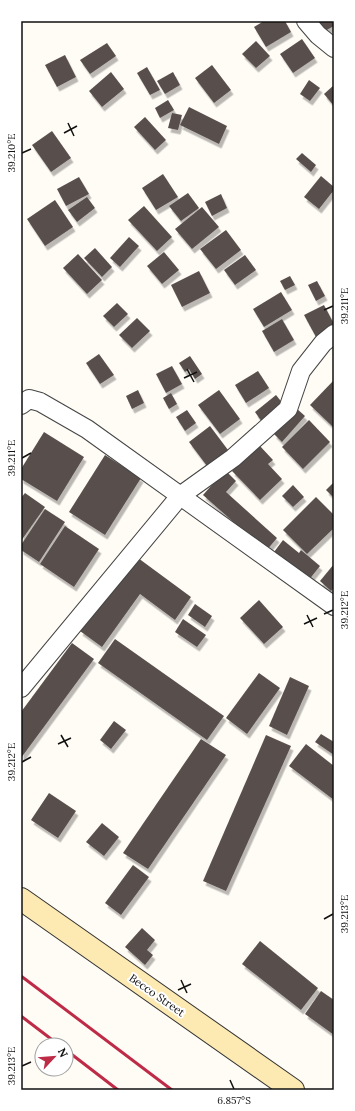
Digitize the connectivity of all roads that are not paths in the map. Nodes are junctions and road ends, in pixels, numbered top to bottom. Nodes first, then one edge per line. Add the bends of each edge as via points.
1 (306, 21) edge
2 (334, 48) edge
3 (334, 334) edge
4 (21, 405) edge
5 (180, 496) junction
6 (334, 606) edge
7 (21, 688) edge
8 (21, 900) edge
9 (293, 1090) edge

1 - 2 street
3 - 5 street via 323,343 301,371 288,409 233,458
4 - 5 street via 29,399 40,402 87,429
5 - 6 street
5 - 7 street
8 - 9 street, Becco Street

